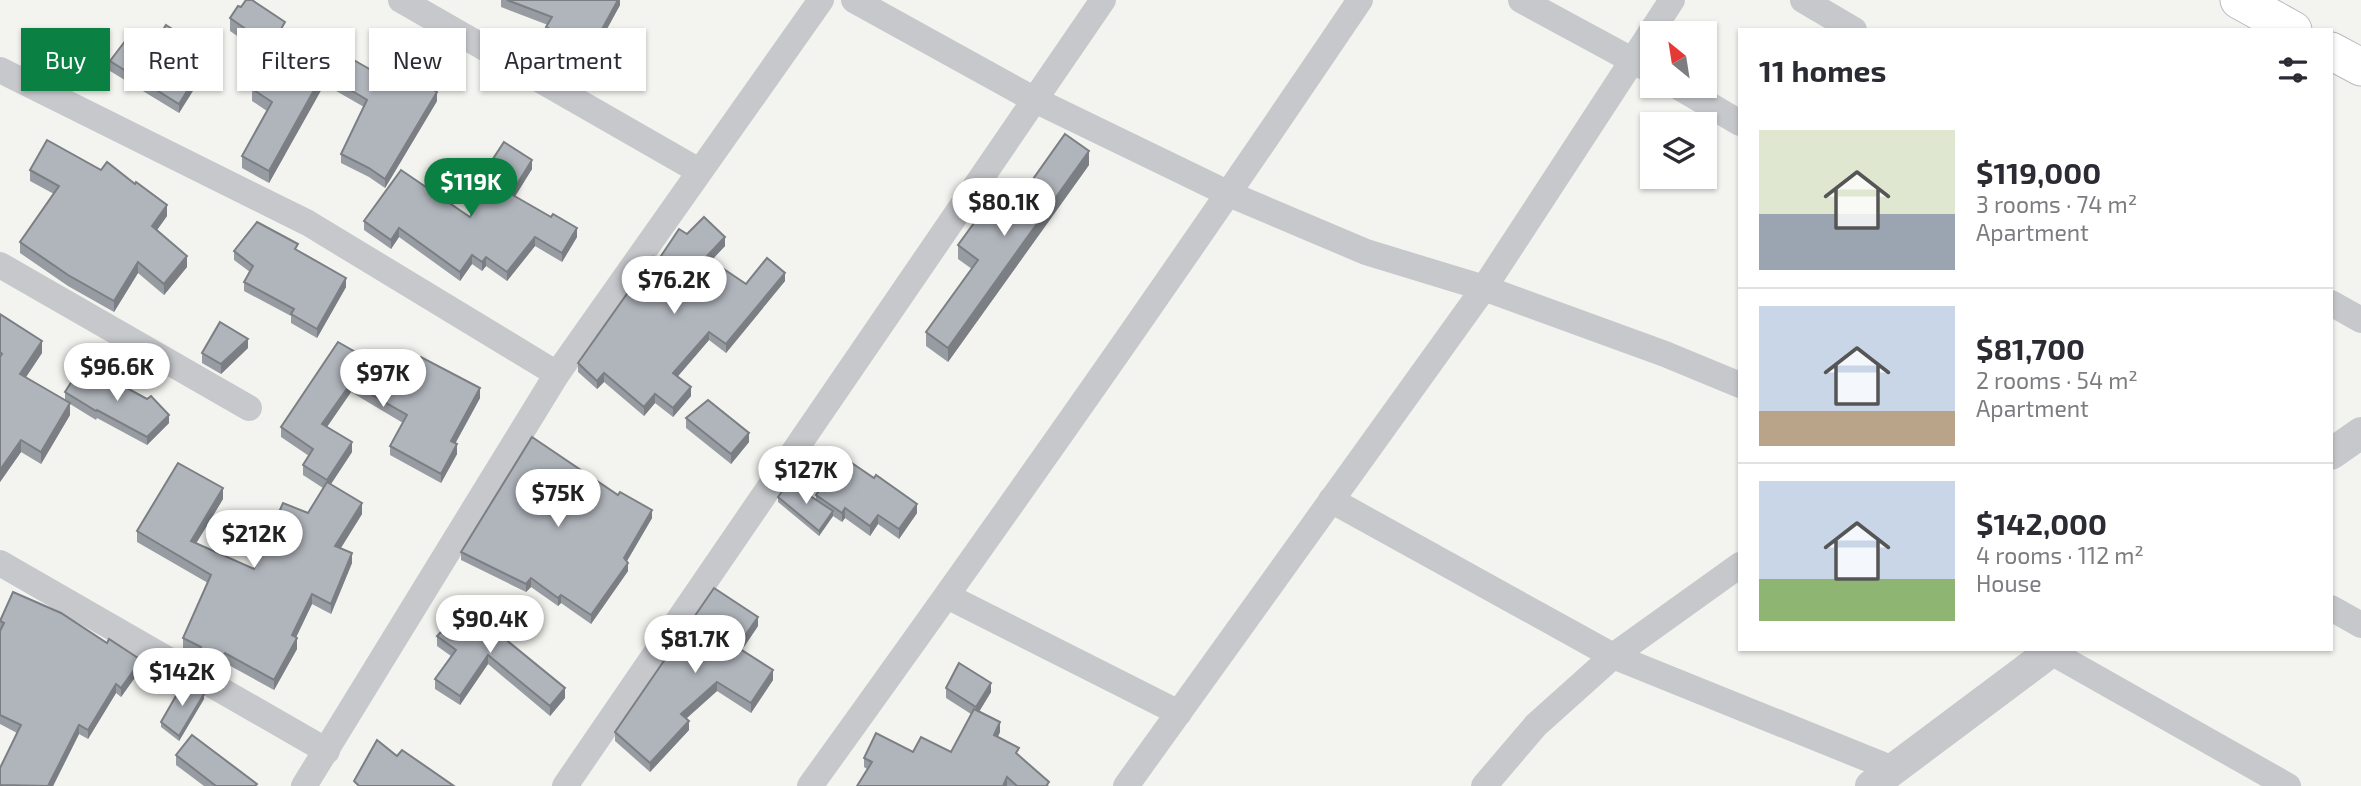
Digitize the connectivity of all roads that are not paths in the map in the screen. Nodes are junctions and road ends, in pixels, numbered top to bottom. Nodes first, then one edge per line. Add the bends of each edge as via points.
1 (401, 0) edge
2 (821, 0) edge
3 (854, 0) edge
4 (1103, 0) edge
5 (1360, 0) edge
6 (1521, 0) edge
7 (1672, 0) edge
8 (1803, 0) edge
9 (2239, 0) edge
10 (1662, 21) edge
11 (1851, 28) edge
12 (2289, 28) edge
13 (2333, 52) edge
14 (1640, 65) edge
15 (2361, 67) edge
16 (1640, 69) edge
17 (0, 70) edge
18 (1697, 98) edge
19 (1035, 100) junction
20 (1738, 122) edge
21 (699, 171) junction
22 (1229, 194) junction
23 (0, 265) edge
24 (1483, 288) junction
25 (2333, 304) edge
26 (2361, 320) edge
27 (557, 374) junction
28 (1738, 384) edge
29 (249, 408) dead end
30 (2361, 433) edge
31 (2333, 453) edge
32 (1331, 500) junction
33 (0, 563) edge
34 (1738, 566) edge
35 (947, 596) junction
36 (2333, 609) edge
37 (2361, 625) edge
38 (2052, 651) edge
39 (2055, 651) edge
40 (1613, 656) junction
41 (1179, 713) junction
42 (327, 751) junction
43 (1882, 778) edge
44 (304, 786) edge
45 (565, 786) edge
46 (810, 786) edge
47 (1126, 786) edge
48 (1484, 786) edge
49 (2288, 786) edge

1 - 21 street
2 - 21 street
3 - 19 street
4 - 19 street
5 - 22 street
6 - 14 street
7 - 10 street
8 - 11 street
9 - 12 main road
13 - 15 main road
16 - 24 street
17 - 27 street via 308,223
18 - 20 street
19 - 22 street
19 - 45 street
21 - 27 street
22 - 24 street via 1366,252
22 - 35 street
23 - 29 street
24 - 28 street
24 - 32 street
25 - 26 street
27 - 42 street
30 - 31 street
32 - 40 street
32 - 41 street
33 - 42 street
34 - 40 street
35 - 41 street
35 - 46 street
36 - 37 street
38 - 43 street
39 - 49 street
40 - 43 street
40 - 48 street via 1536,725
41 - 47 street
42 - 44 street

